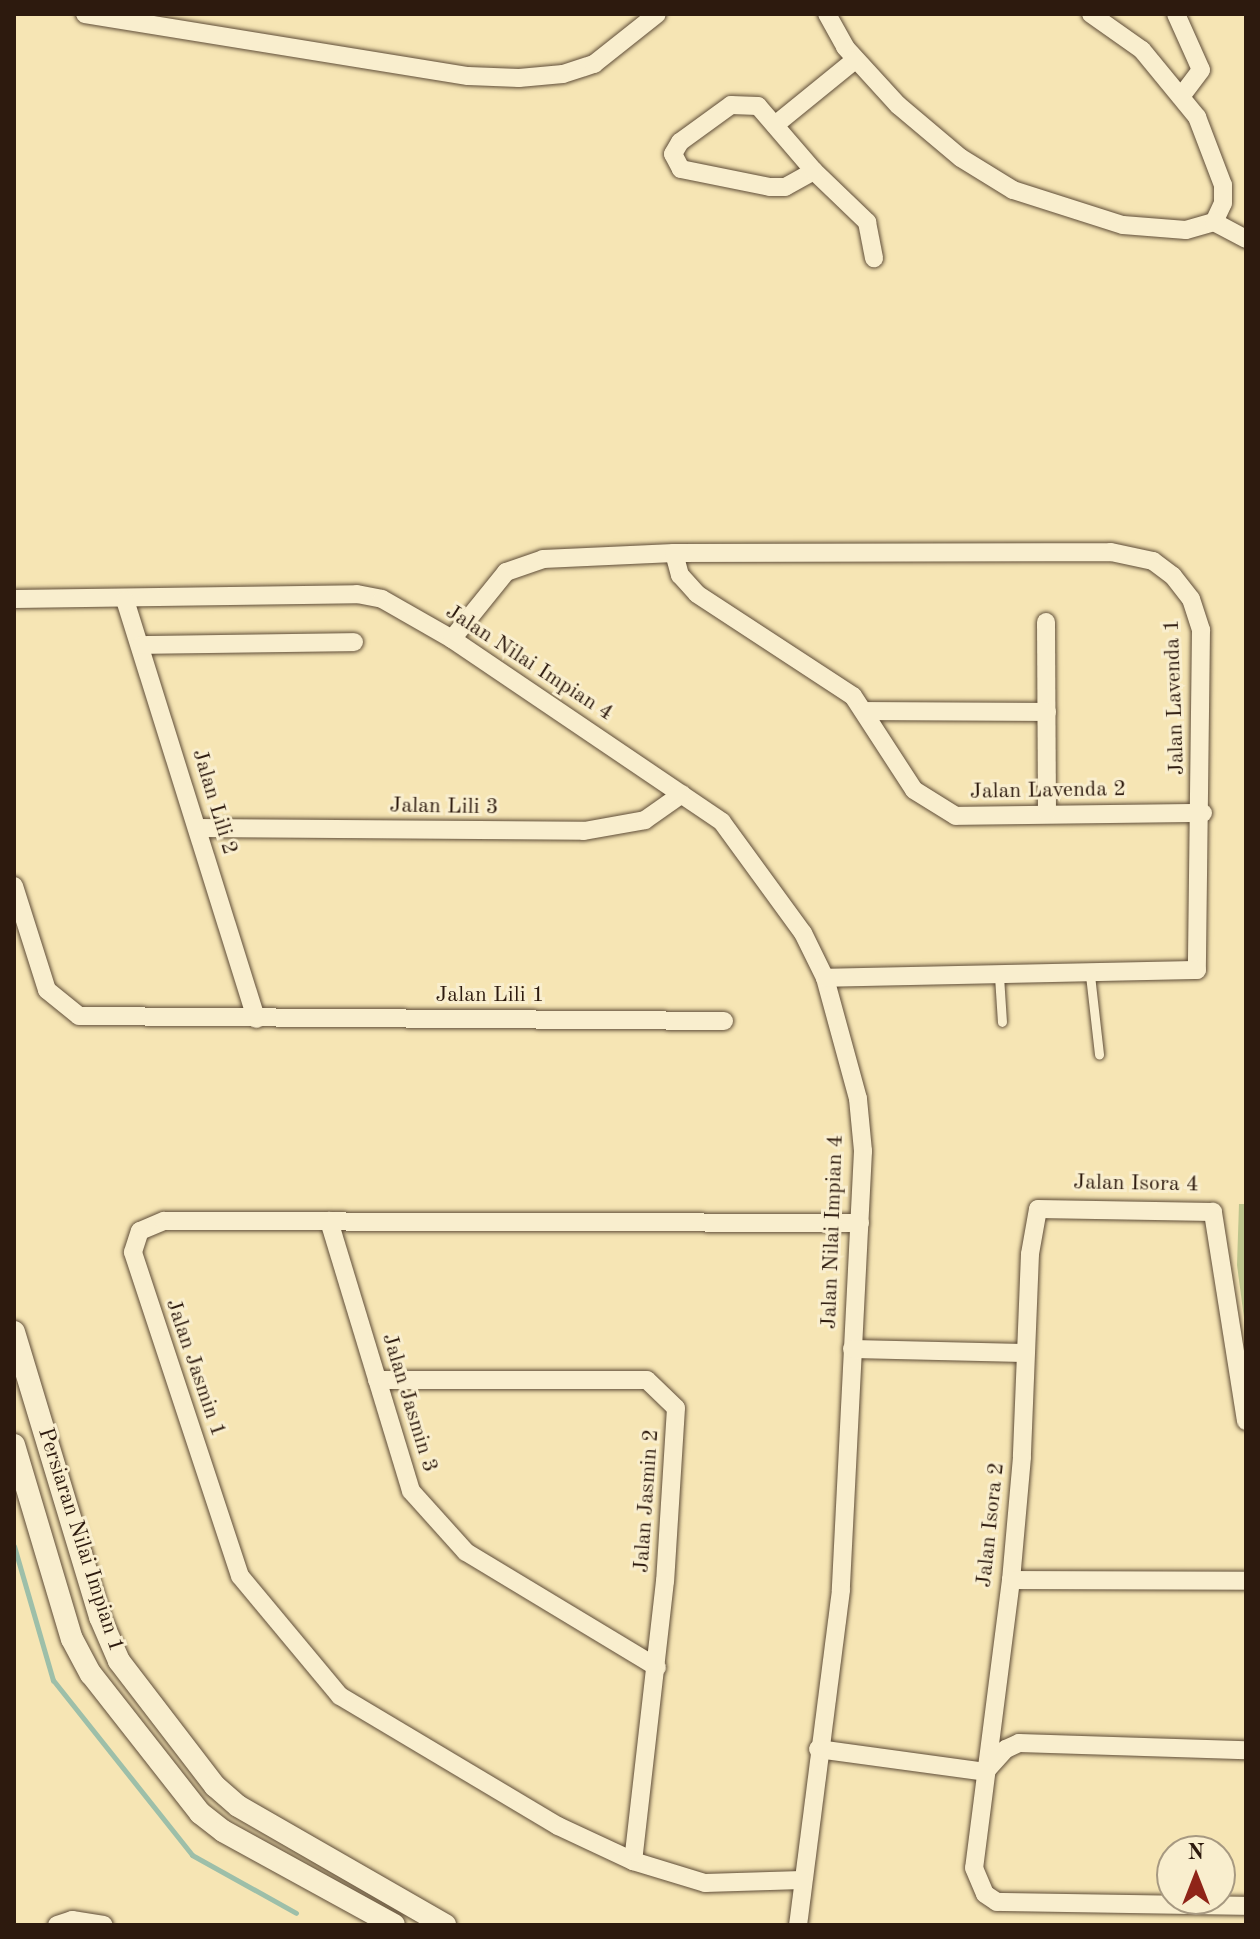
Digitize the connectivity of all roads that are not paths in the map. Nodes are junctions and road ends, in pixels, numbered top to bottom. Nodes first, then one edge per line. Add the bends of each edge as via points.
1 (85, 14) edge
2 (657, 14) edge
3 (827, 14) edge
4 (1091, 14) edge
5 (1176, 14) edge
6 (855, 60) junction
7 (1182, 95) junction
8 (775, 125) junction
9 (814, 171) junction
10 (1214, 222) junction
11 (1246, 239) edge
12 (874, 258) dead end
13 (674, 553) junction
14 (14, 599) edge
15 (125, 600) junction
16 (1046, 622) dead end
17 (452, 639) junction
18 (354, 642) dead end
19 (141, 645) junction
20 (865, 711) junction
21 (1047, 712) junction
22 (682, 794) junction
23 (1047, 812) junction
24 (1203, 813) junction
25 (197, 828) junction
26 (14, 886) edge
27 (1090, 975) junction
28 (999, 976) junction
29 (825, 978) junction
30 (256, 1019) junction
31 (724, 1021) dead end
32 (1002, 1022) dead end
33 (1099, 1054) dead end
34 (1038, 1209) joint
35 (329, 1221) junction
36 (860, 1223) junction
37 (14, 1332) edge
38 (852, 1349) junction
39 (1025, 1353) junction
40 (377, 1380) junction
41 (1246, 1421) edge
42 (14, 1445) edge
43 (1011, 1580) junction
44 (1246, 1581) edge
45 (657, 1667) junction
46 (818, 1749) junction
47 (1246, 1750) edge
48 (985, 1772) junction
49 (633, 1861) junction
50 (802, 1880) junction
51 (394, 1896) junction
52 (345, 1897) junction
53 (1246, 1906) edge
54 (414, 1918) edge
55 (382, 1922) edge
56 (57, 1925) edge
57 (104, 1925) edge
58 (354, 1925) edge
59 (445, 1925) edge
60 (798, 1925) edge

1 - 2 street via 504,78 563,74 594,64
3 - 6 street
4 - 7 street via 1142,50
5 - 7 street via 1201,70
6 - 8 street
6 - 10 street via 961,158 1013,190 1123,225 1186,230
7 - 10 street via 1197,117 1223,185 1223,203
8 - 9 street
8 - 9 street via 758,106 738,103 680,142 674,160 688,171 770,187 785,187
9 - 12 street via 867,222
10 - 11 street
13 - 17 street, Jalan Lavenda 1 via 521,564 495,583
13 - 20 street, Jalan Lavenda 2 via 680,575 697,594 831,680
13 - 24 street, Jalan Lavenda 1 via 1111,552 1153,561 1180,585 1200,622
14 - 15 street, Jalan Nilai Impian 4
15 - 17 street, Jalan Nilai Impian 4 via 367,594
15 - 19 street, Jalan Lili 2
16 - 21 street
17 - 22 street, Jalan Nilai Impian 4
18 - 19 street
19 - 25 street, Jalan Lili 2
20 - 21 street
20 - 23 street, Jalan Lavenda 2 via 914,790 956,816 975,820
21 - 23 street
22 - 25 street, Jalan Lili 3 via 645,820 584,831
22 - 29 street, Jalan Nilai Impian 4 via 733,835 803,933
23 - 24 street, Jalan Lavenda 2
24 - 27 street, Jalan Lavenda 1 via 1197,970
25 - 30 street, Jalan Lili 2
26 - 30 street, Jalan Lili 1 via 47,990 76,1015
27 - 28 street, Jalan Lavenda 1
27 - 33 lane
28 - 29 street, Jalan Lavenda 1
28 - 32 lane
29 - 36 street, Jalan Nilai Impian 4 via 858,1099 863,1151
30 - 31 street, Jalan Lili 1
34 - 39 street, Jalan Isora 2
34 - 41 street, Jalan Isora 4 via 1213,1212
35 - 36 street, Jalan Jasmin 1
35 - 40 street, Jalan Jasmin 3
35 - 49 street, Jalan Jasmin 1 via 164,1221 140,1231 134,1241 135,1265 240,1576 340,1696 558,1826
36 - 38 street, Jalan Nilai Impian 4
37 - 51 street, Persiaran Nilai Impian 1 via 100,1617 119,1661 215,1786 238,1806
38 - 39 street
38 - 46 street, Jalan Nilai Impian 4 via 841,1590
39 - 43 street, Jalan Isora 2
40 - 45 street, Jalan Jasmin 3 via 411,1491 466,1552
40 - 45 street, Jalan Jasmin 2 via 657,1384 678,1414
42 - 52 street, Persiaran Nilai Impian 1 via 81,1661 200,1813 223,1831
43 - 44 street
43 - 48 street, Jalan Isora 2
45 - 49 street, Jalan Jasmin 2
46 - 48 street
46 - 50 street, Jalan Nilai Impian 4
47 - 48 street via 1019,1743
48 - 53 street, Jalan Isora 2 via 973,1865 992,1902
49 - 50 street, Jalan Jasmin 1 via 705,1883
50 - 60 street, Jalan Nilai Impian 4
51 - 54 street, Persiaran Nilai Impian 1
51 - 55 street
52 - 55 street, Persiaran Nilai Impian 1
52 - 58 street
54 - 59 street, Persiaran Nilai Impian 1
56 - 57 street via 72,1920

